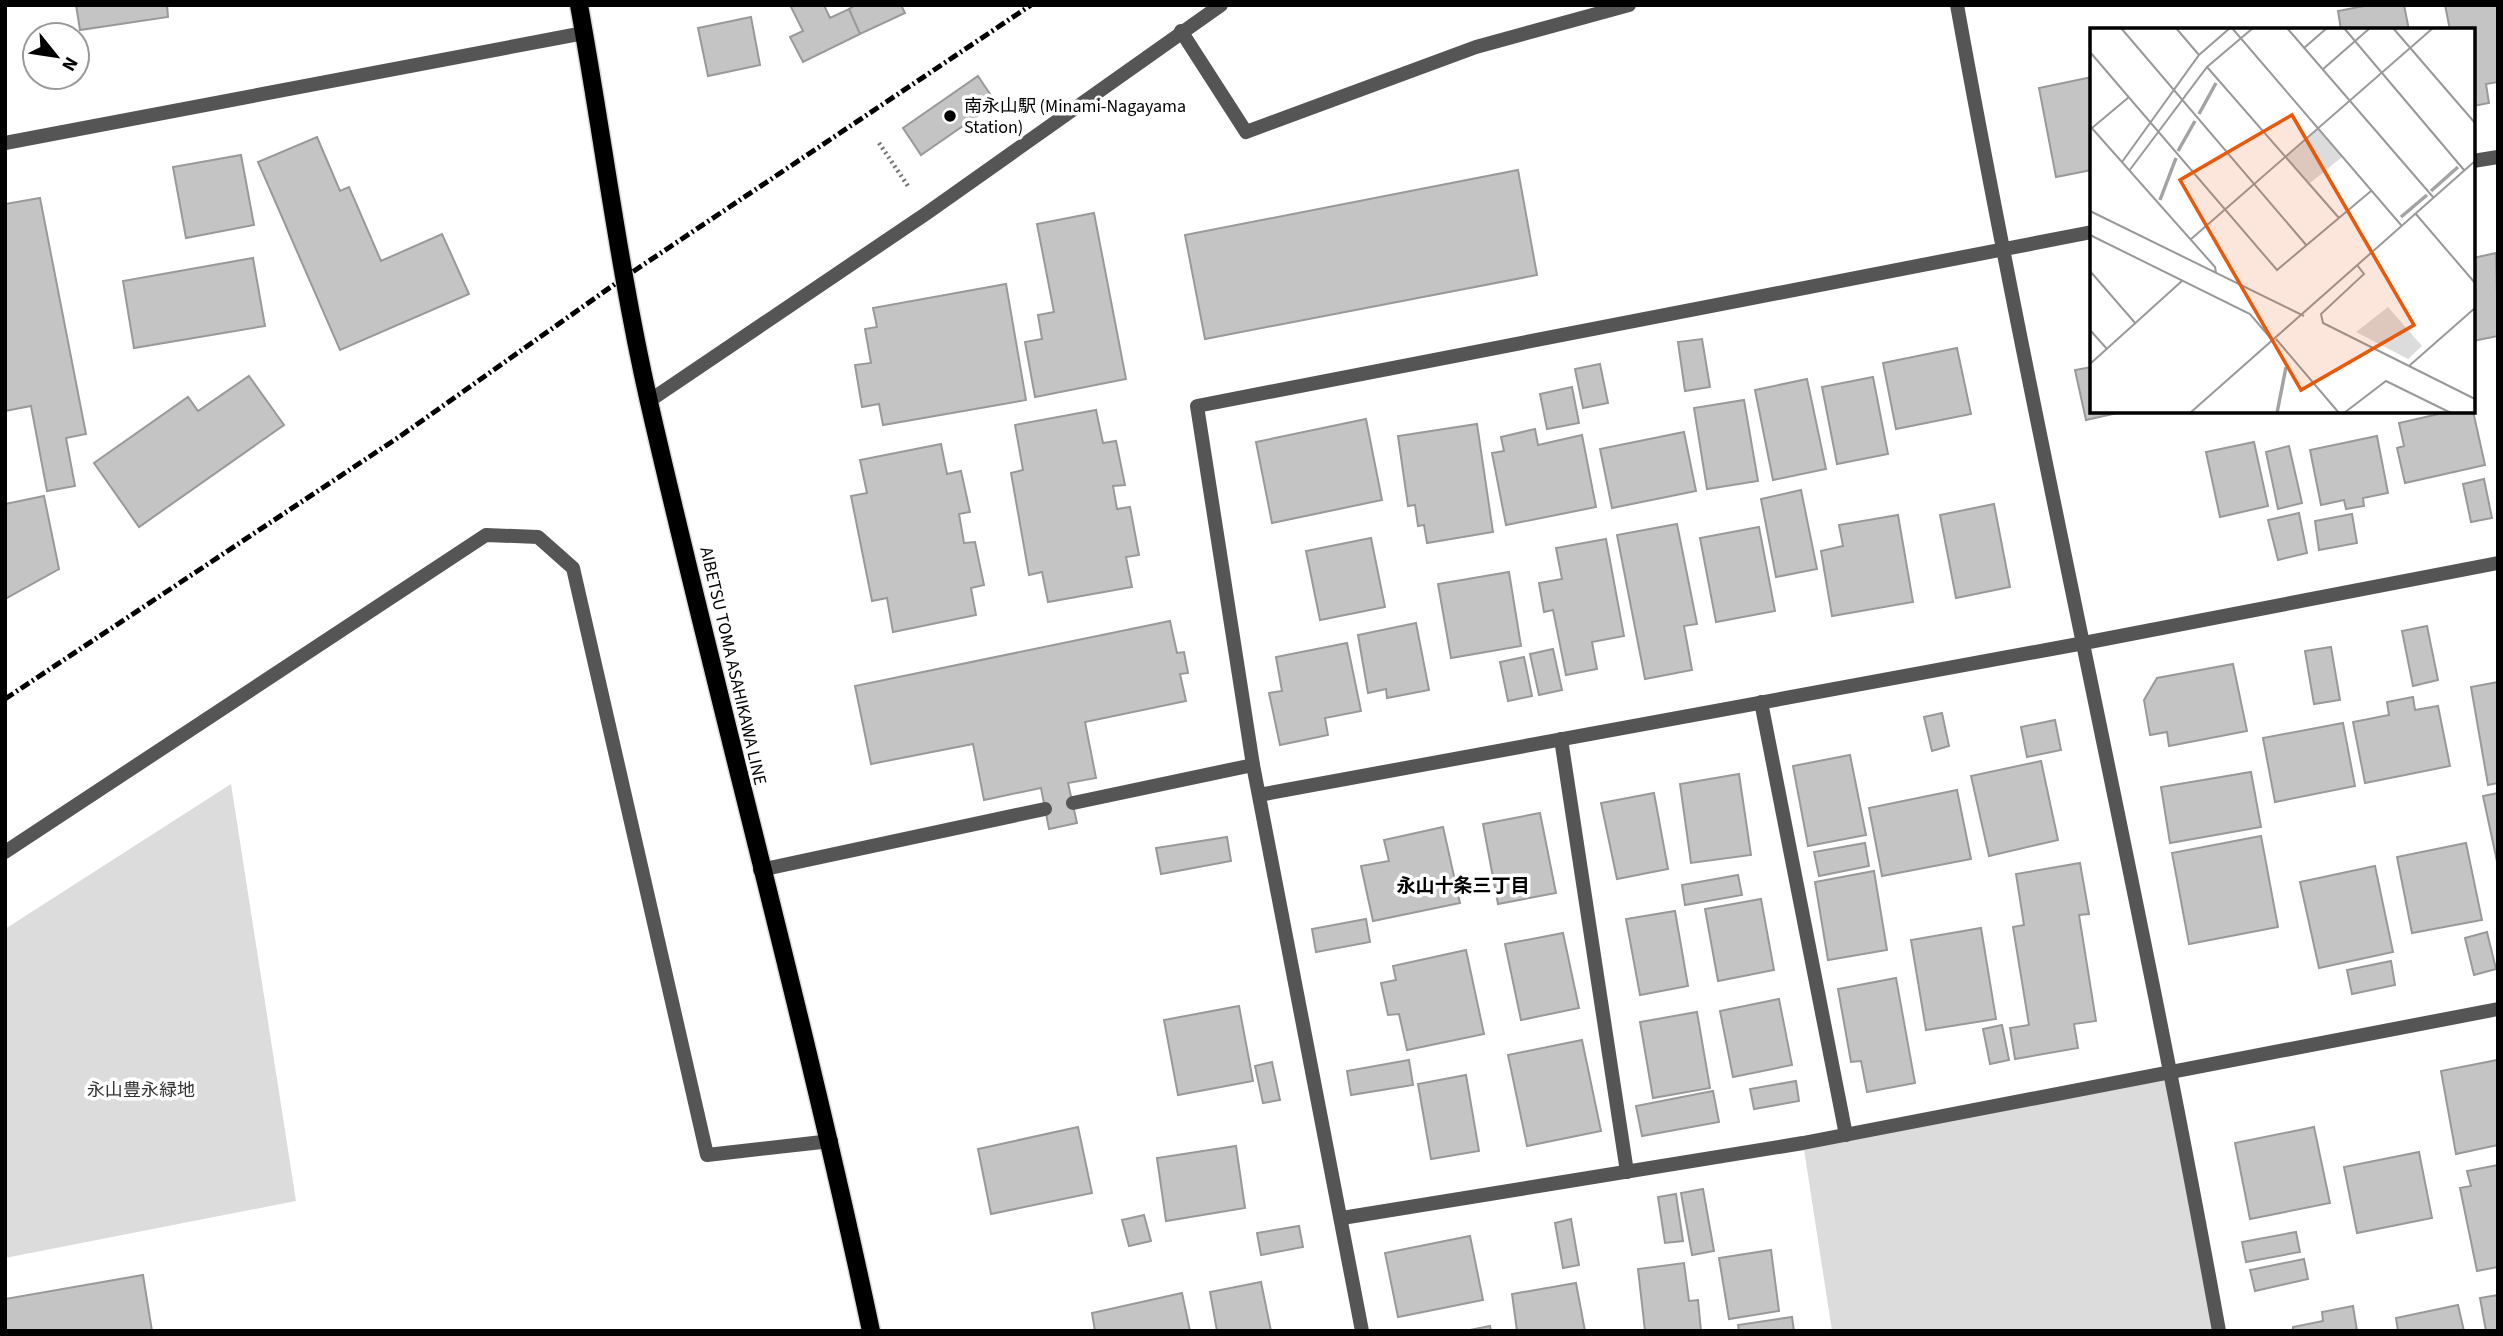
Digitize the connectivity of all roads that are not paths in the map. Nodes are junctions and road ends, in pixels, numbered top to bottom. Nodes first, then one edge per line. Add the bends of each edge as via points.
1 (579, 5) edge
2 (1221, 5) edge
3 (1629, 5) edge
4 (1957, 5) edge
5 (1181, 31) junction
6 (584, 33) junction
7 (5, 143) edge
8 (2498, 157) edge
9 (2475, 161) edge
10 (2090, 232) edge
11 (2001, 248) junction
12 (649, 401) junction
13 (2498, 563) edge
14 (2084, 643) junction
15 (1761, 702) junction
16 (1561, 739) junction
17 (1253, 765) junction
18 (1259, 795) junction
19 (1073, 803) dead end
20 (1045, 809) dead end
21 (5, 852) edge
22 (761, 870) junction
23 (2498, 1009) edge
24 (2172, 1071) junction
25 (1846, 1135) junction
26 (831, 1142) junction
27 (1627, 1172) junction
28 (1342, 1218) junction
29 (871, 1331) edge
30 (1362, 1331) edge
31 (2219, 1331) edge

1 - 6 main road, AIBETSU TOMA ASAHIKAWA LINE
2 - 5 street
3 - 5 street via 1476,47 1246,132
4 - 11 street
5 - 12 street via 927,213
6 - 7 street
6 - 12 main road, AIBETSU TOMA ASAHIKAWA LINE via 622,279
8 - 9 street
10 - 11 street
11 - 14 street
11 - 17 street via 1197,406
12 - 22 main road, AIBETSU TOMA ASAHIKAWA LINE
13 - 14 street
14 - 15 street
14 - 24 street
15 - 16 street
15 - 25 street
16 - 18 street
16 - 27 street
17 - 18 street
17 - 19 street
18 - 28 street
20 - 22 street
21 - 26 street via 486,535 538,537 573,568 707,1155
22 - 26 main road, AIBETSU TOMA ASAHIKAWA LINE
23 - 24 street
24 - 25 street
24 - 31 street
25 - 27 street
26 - 29 main road, AIBETSU TOMA ASAHIKAWA LINE
27 - 28 street
28 - 30 street

